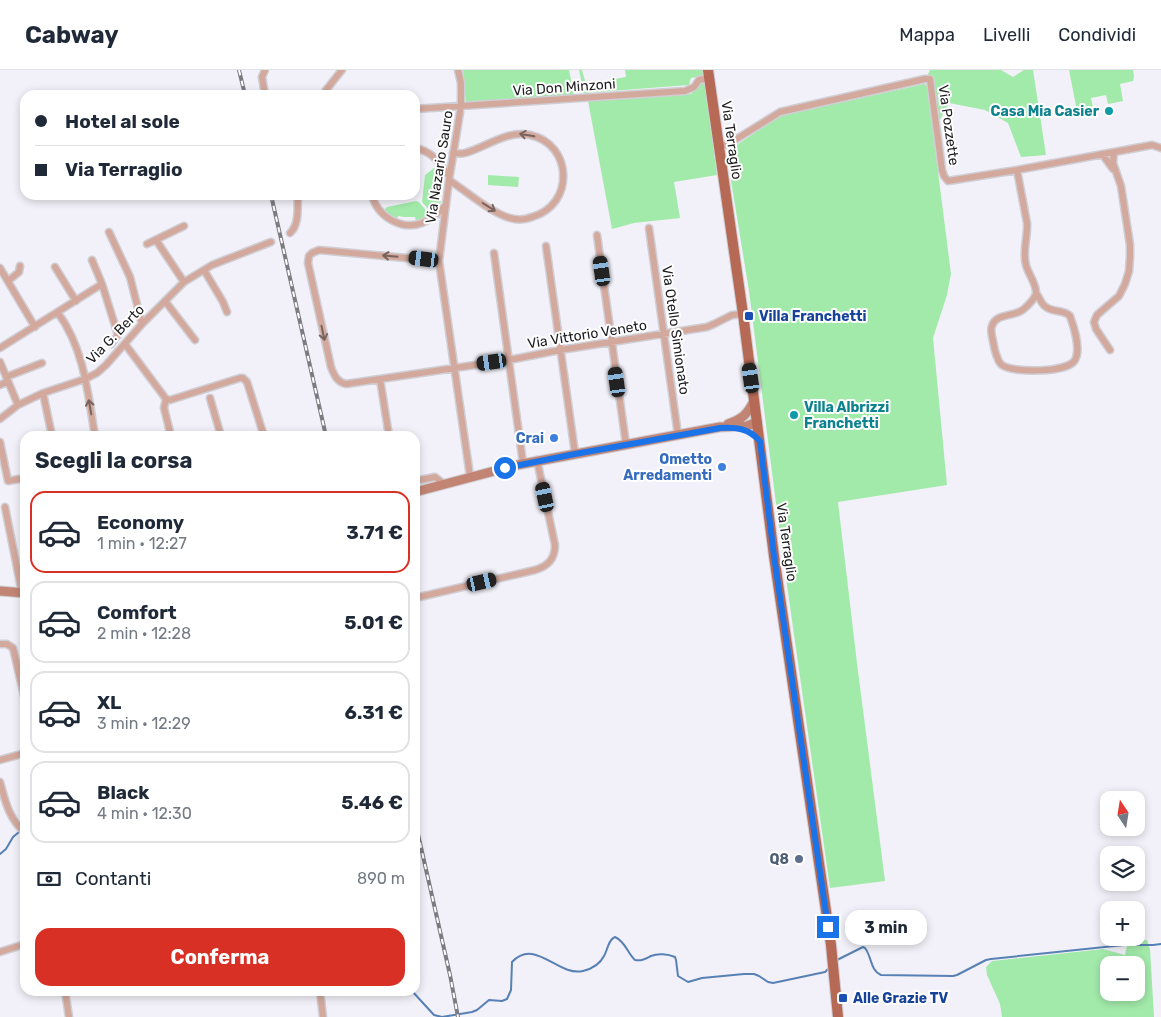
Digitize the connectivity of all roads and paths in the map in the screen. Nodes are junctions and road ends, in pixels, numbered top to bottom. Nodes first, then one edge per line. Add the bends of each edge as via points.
1 (265, 70) edge
2 (342, 70) edge
3 (458, 70) edge
4 (708, 74) edge
5 (264, 90) edge
6 (326, 90) edge
7 (461, 106) junction
8 (420, 109) edge
9 (719, 147) junction
10 (1161, 148) edge
11 (420, 149) edge
12 (1114, 152) junction
13 (453, 154) junction
14 (1102, 154) junction
15 (1017, 170) junction
16 (1116, 171) junction
17 (449, 178) junction
18 (298, 200) edge
19 (374, 200) edge
20 (445, 206) junction
21 (184, 226) dead end
22 (649, 228) dead end
23 (109, 232) dead end
24 (290, 233) dead end
25 (596, 236) dead end
26 (156, 240) junction
27 (271, 242) dead end
28 (147, 244) dead end
29 (546, 246) dead end
30 (494, 253) dead end
31 (92, 260) dead end
32 (439, 261) junction
33 (20, 266) dead end
34 (55, 267) dead end
35 (0, 268) edge
36 (204, 270) junction
37 (8, 281) junction
38 (184, 282) junction
39 (102, 284) junction
40 (1036, 293) junction
41 (76, 301) junction
42 (165, 301) junction
43 (227, 312) dead end
44 (58, 313) junction
45 (743, 314) junction
46 (142, 324) junction
47 (35, 326) junction
48 (664, 334) junction
49 (195, 340) dead end
50 (612, 342) junction
51 (111, 344) dead end
52 (125, 344) junction
53 (0, 348) edge
54 (560, 350) junction
55 (1110, 350) dead end
56 (508, 360) junction
57 (0, 362) edge
58 (42, 363) dead end
59 (454, 368) junction
60 (7, 379) junction
61 (85, 379) junction
62 (380, 379) junction
63 (0, 385) edge
64 (43, 394) junction
65 (210, 398) dead end
66 (166, 399) junction
67 (754, 401) junction
68 (18, 406) junction
69 (0, 419) edge
70 (757, 422) junction
71 (737, 423) junction
72 (51, 431) edge
73 (94, 431) edge
74 (170, 431) edge
75 (220, 431) edge
76 (262, 431) edge
77 (388, 431) edge
78 (678, 435) junction
79 (760, 441) junction
80 (0, 442) edge
81 (626, 444) junction
82 (575, 454) junction
83 (537, 460) junction
84 (523, 463) junction
85 (470, 476) junction
86 (20, 479) edge
87 (420, 480) edge
88 (444, 484) junction
89 (420, 491) edge
90 (5, 507) dead end
91 (20, 579) edge
92 (0, 591) edge
93 (20, 593) edge
94 (420, 597) edge
95 (0, 644) edge
96 (20, 678) edge
97 (20, 754) edge
98 (0, 760) edge
99 (0, 782) edge
100 (20, 828) edge
101 (20, 946) edge
102 (0, 952) edge
103 (66, 996) edge
104 (321, 996) edge
105 (837, 1015) edge
106 (69, 1017) edge
107 (323, 1017) edge

1 - 5 street via 262,77
2 - 6 street
3 - 7 street, Via Nazario Sauro
4 - 7 street, Via Don Minzoni via 685,91
4 - 9 main road, Via Terraglio
7 - 8 street, Via Don Minzoni
7 - 13 street, Via Nazario Sauro
9 - 15 street, Via Pozzette via 780,112 926,78 930,79 942,170 948,181
9 - 45 main road, Via Terraglio
10 - 12 street, Via Pozzette via 1152,145
11 - 17 street via 433,155
12 - 14 street, Via Pozzette
12 - 16 street
13 - 17 street, Via Nazario Sauro
17 -> 13 street via 488,208 516,219 537,216 548,209 559,196 564,180 564,171 553,148 531,135 513,134 464,153
14 - 15 street, Via Pozzette
14 - 16 street
15 - 40 street via 1028,230 1024,258
16 - 55 street via 1130,245 1129,271 1119,296 1097,315 1094,322
17 - 20 street, Via Nazario Sauro
18 - 24 street via 295,227
19 - 20 street via 385,216 408,225 422,223
20 - 32 street, Via Nazario Sauro
21 - 26 street
22 - 48 street, Via Otello Simionato
23 - 46 street via 130,277
25 - 50 street
26 - 28 street
26 - 38 street
27 - 36 street, Via G. Berto
29 - 54 street
30 - 56 street
31 - 39 street
32 - 59 street, Via Nazario Sauro
32 -> 62 street, Via Vittorio Veneto via 319,250 309,256 333,374 346,384
33 - 37 street via 19,272
34 - 41 street
35 - 37 street
36 - 38 street, Via G. Berto
36 - 43 street
37 - 47 street
38 - 42 street, Via G. Berto
39 - 41 street
39 - 51 street via 118,335
40 - 40 street via 1024,310 998,318 993,323 991,328 998,360 1001,365 1013,369 1062,369 1076,360 1078,351 1070,316 1067,312 1046,308
41 - 44 street
42 - 46 street, Via G. Berto
42 - 49 street
44 - 47 street
44 - 61 street via 77,350
45 - 48 street, Via Vittorio Veneto via 732,315 711,326
45 - 67 main road, Via Terraglio
46 - 52 street, Via G. Berto
47 - 53 street
48 - 50 street, Via Vittorio Veneto
48 - 78 street, Via Otello Simionato
50 - 54 street, Via Vittorio Veneto
50 - 81 street
52 - 61 street, Via G. Berto via 97,373
52 - 66 street
54 - 56 street, Via Vittorio Veneto
54 - 82 street
56 - 59 street, Via Vittorio Veneto
56 - 84 street
57 - 60 street
58 - 60 street
59 - 62 street, Via Vittorio Veneto
59 - 85 street, Via Nazario Sauro
60 - 63 street
60 - 68 street
61 - 64 street, Via G. Berto
73 -> 61 street
62 - 77 street
64 - 68 street, Via G. Berto
64 - 72 street
65 - 75 street
66 - 74 street via 164,408
66 - 76 street via 243,378
67 - 70 main road, Via Terraglio
67 - 71 street
68 - 69 street, Via G. Berto
70 - 71 street via 745,419
70 - 79 main road, Via Terraglio
71 - 78 street
71 - 79 street
78 - 81 street
79 - 105 main road, Via Terraglio via 831,945
80 - 86 street via 8,481
81 - 82 street
82 - 83 street
83 - 84 street
83 - 94 street via 555,545 553,559 536,570
84 - 85 street
85 - 88 street
87 - 88 street via 435,477
88 - 89 street
90 - 91 street
92 - 93 street
95 - 96 street via 13,648
97 - 98 street
99 - 100 street via 12,818
101 - 102 street
103 - 106 street
104 - 107 street

